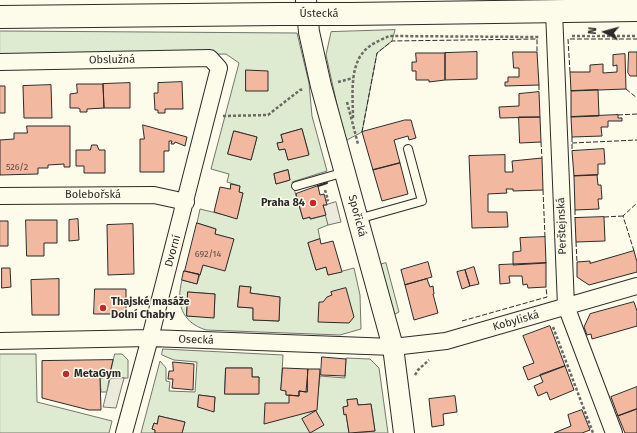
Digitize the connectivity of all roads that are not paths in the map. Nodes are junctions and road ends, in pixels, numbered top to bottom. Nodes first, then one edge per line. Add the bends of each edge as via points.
1 (306, 0) edge
2 (508, 6) edge
3 (637, 10) edge
4 (554, 11) junction
5 (0, 17) edge
6 (0, 62) edge
7 (219, 68) joint
8 (408, 149) dead end
9 (345, 172) junction
10 (296, 186) dead end
11 (0, 196) edge
12 (186, 202) junction
13 (358, 219) junction
14 (637, 286) edge
15 (566, 306) junction
16 (150, 338) junction
17 (0, 341) edge
18 (393, 347) junction
19 (124, 433) edge
20 (404, 433) edge
21 (614, 433) edge

1 - 9 street, Spořická via 309,32 319,78
2 - 4 main road, Ústecká
2 - 5 main road, Ústecká, bridge via 350,14
3 - 4 main road, Ústecká
4 - 15 street, Perštejnská
6 - 7 street, Obslužná via 210,58
7 - 12 street, Dvorní
8 - 13 lane via 422,201
9 - 10 lane
9 - 13 street, Spořická
11 - 12 street, Bolebořská via 154,195
12 - 16 street, Dvorní
13 - 18 street, Spořická
14 - 15 street, Kobyliská
15 - 18 street, Kobyliská via 446,341
15 - 21 street, Perštejnská
16 - 17 street, Osecká
16 - 18 street, Osecká
16 - 19 street, Dvorní
18 - 20 street, Spořická

